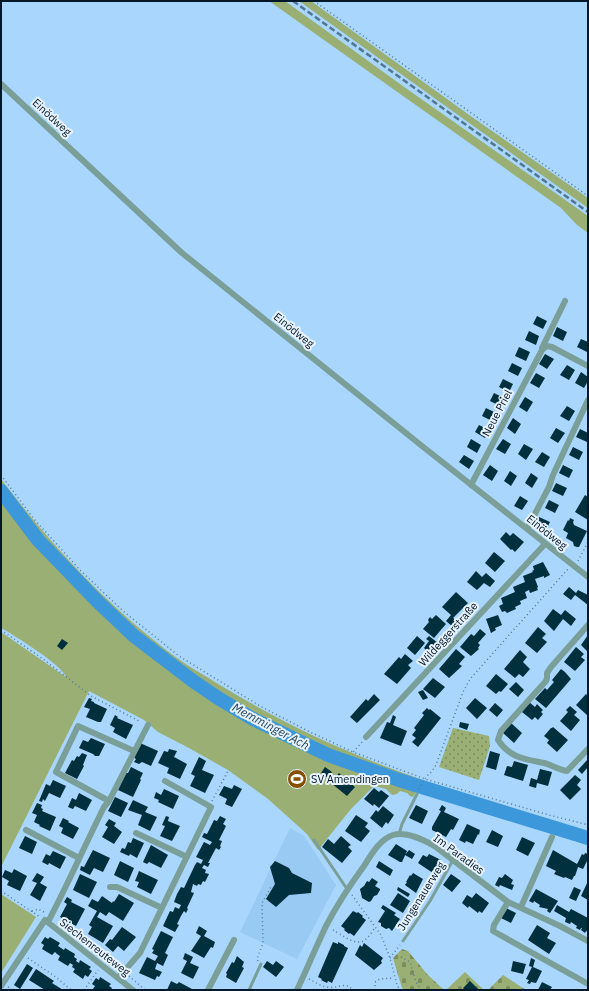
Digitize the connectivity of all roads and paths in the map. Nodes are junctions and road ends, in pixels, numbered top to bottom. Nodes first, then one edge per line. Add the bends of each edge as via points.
1 (314, 1) edge
2 (1, 84) edge
3 (588, 196) edge
4 (565, 301) dead end
5 (542, 350) junction
6 (588, 366) edge
7 (588, 400) edge
8 (1, 475) edge
9 (471, 485) junction
10 (527, 529) junction
11 (588, 542) edge
12 (544, 544) junction
13 (574, 565) junction
14 (588, 577) edge
15 (588, 625) edge
16 (1, 630) edge
17 (148, 726) joint
18 (366, 737) joint
19 (588, 749) edge
20 (134, 751) junction
21 (353, 752) junction
22 (228, 772) dead end
23 (425, 779) junction
24 (165, 782) dead end
25 (417, 794) joint
26 (109, 801) junction
27 (211, 806) junction
28 (588, 825) edge
29 (26, 830) dead end
30 (136, 833) dead end
31 (399, 834) junction
32 (552, 837) dead end
33 (314, 840) dead end
34 (187, 857) junction
35 (79, 858) junction
36 (453, 860) junction
37 (272, 885) dead end
38 (110, 887) dead end
39 (347, 889) junction
40 (1, 891) edge
41 (508, 902) junction
42 (520, 907) junction
43 (162, 908) junction
44 (32, 911) junction
45 (48, 920) junction
46 (326, 926) junction
47 (376, 928) junction
48 (234, 940) dead end
49 (403, 940) joint
50 (588, 941) edge
51 (22, 954) junction
52 (401, 957) dead end
53 (390, 958) junction
54 (102, 964) junction
55 (261, 964) joint
56 (124, 971) junction
57 (304, 976) junction
58 (118, 978) junction
59 (395, 978) junction
60 (588, 984) edge
61 (1, 986) edge
62 (71, 990) edge
63 (84, 990) edge
64 (133, 990) edge
65 (145, 990) edge
66 (208, 990) edge
67 (249, 990) edge
68 (296, 990) edge
69 (353, 990) edge
70 (375, 990) edge
71 (400, 990) edge
72 (421, 990) edge

1 - 3 path
2 - 9 street, Einödweg via 182,253
4 - 5 street, Neue Priel
5 - 6 street via 547,346 552,347
5 - 9 street, Neue Priel
7 - 10 street
8 - 21 path via 34,519 80,570 123,611 178,656 260,706 308,732
9 - 10 street, Einödweg
10 - 12 street, Einödweg
11 - 13 path
12 - 13 street, Einödweg
12 - 18 street, Wildeggerstraße
13 - 14 street, Einödweg
13 - 23 path via 470,679 436,765
15 - 19 street via 546,672 546,680 501,731 498,740 507,750 520,758 568,771
16 - 17 path via 91,696
17 - 20 street
18 - 21 path
20 - 26 street
20 - 26 street via 78,726 56,772
21 - 23 path
22 - 27 path
23 - 25 path
23 - 28 path
24 - 27 street
25 - 31 lane
26 - 35 street
27 - 34 street
29 - 35 street
30 - 34 street
31 - 36 street, Im Paradies via 428,842
31 - 39 street via 392,835 379,845
32 - 42 street
33 - 39 lane
34 - 43 street
35 - 45 street via 74,873
36 - 41 street, Im Paradies
36 - 49 lane, Jungenauerweg via 430,901
37 - 55 path via 262,903 263,943 257,959
38 - 43 street via 117,887
39 - 46 street
39 - 47 path
40 - 44 path
41 - 42 street, Im Paradies
41 - 60 street via 493,931
42 - 50 street, Im Paradies
43 - 56 street via 140,953
44 - 45 path
44 - 45 path via 38,909
45 - 51 street
45 - 54 street, Siechenreuteweg
45 - 56 path via 86,941
46 - 47 path via 357,942 364,941
46 - 57 street
47 - 53 path
48 - 66 street
49 - 53 path
51 - 61 street
51 - 62 path
52 - 72 path via 410,962
53 - 59 path
54 - 58 street, Siechenreuteweg
54 - 63 path
55 - 67 lane
56 - 58 street
56 - 65 path
57 - 68 street
57 - 69 path via 328,988 344,985
58 - 64 street, Siechenreuteweg
59 - 70 path via 375,982
59 - 71 path

